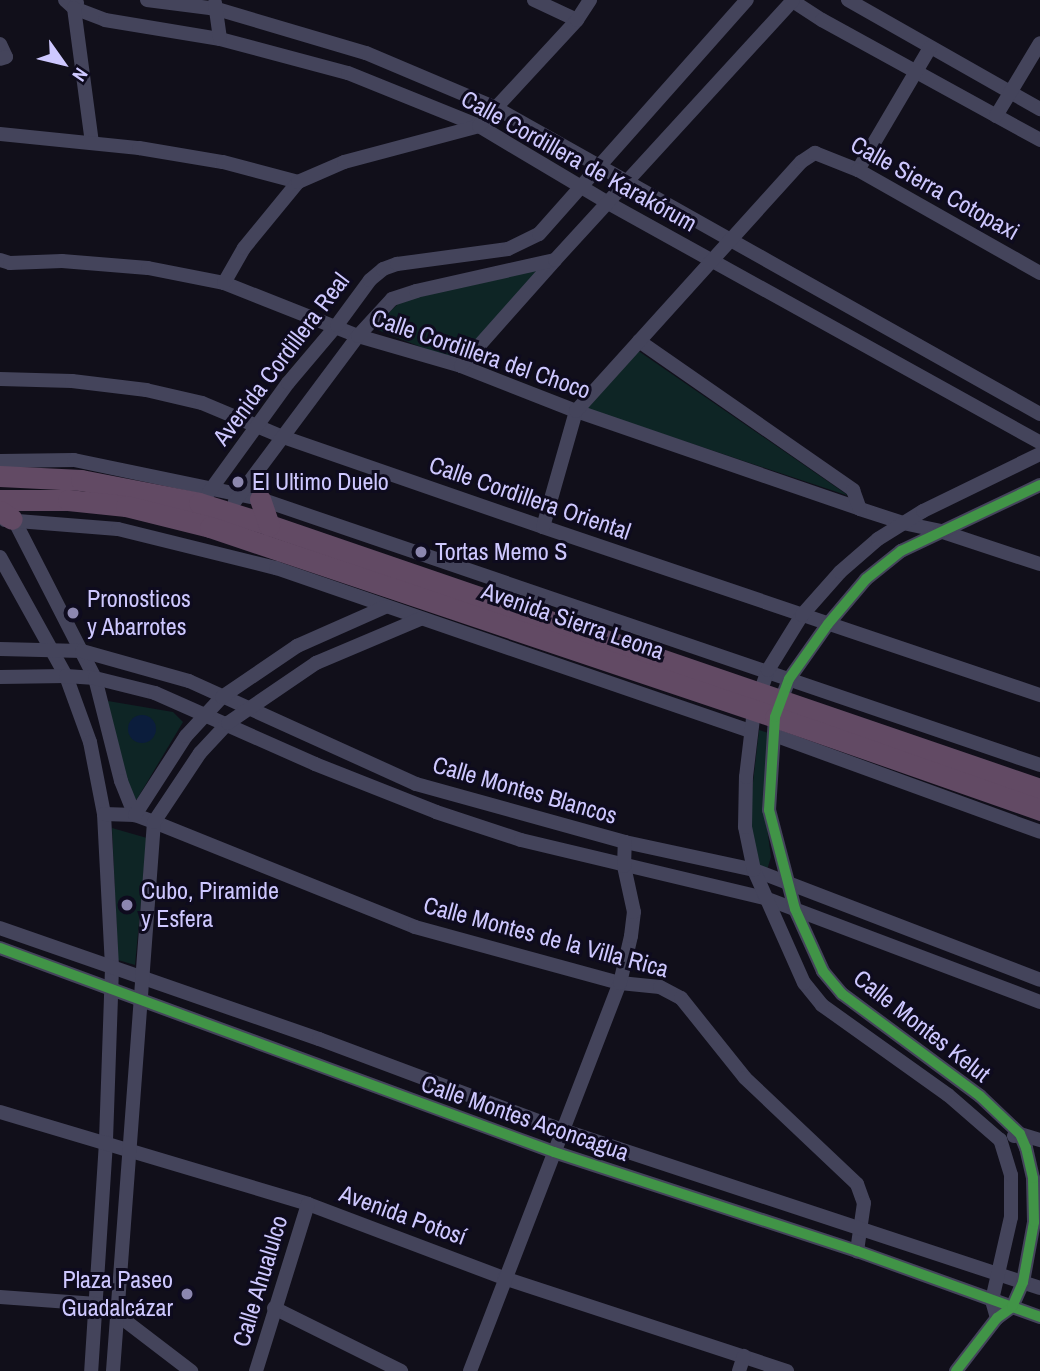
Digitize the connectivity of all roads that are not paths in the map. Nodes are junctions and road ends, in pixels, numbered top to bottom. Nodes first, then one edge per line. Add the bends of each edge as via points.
1 (147, 0) edge
2 (534, 0) edge
3 (590, 0) edge
4 (792, 0) edge
5 (848, 0) edge
6 (744, 2) edge
7 (73, 3) edge
8 (215, 4) edge
9 (577, 20) junction
10 (220, 39) junction
11 (1040, 43) edge
12 (0, 44) edge
13 (930, 48) junction
14 (0, 59) edge
15 (917, 71) junction
16 (1009, 93) junction
17 (496, 108) junction
18 (1040, 109) edge
19 (996, 116) junction
20 (479, 126) junction
21 (0, 134) edge
22 (1040, 140) edge
23 (92, 143) junction
24 (602, 166) junction
25 (858, 170) junction
26 (628, 181) junction
27 (298, 182) junction
28 (584, 186) junction
29 (608, 203) junction
30 (729, 240) junction
31 (0, 260) edge
32 (555, 260) junction
33 (712, 261) junction
34 (1040, 273) edge
35 (224, 284) junction
36 (337, 326) junction
37 (358, 336) junction
38 (639, 341) junction
39 (461, 366) junction
40 (0, 379) edge
41 (576, 411) junction
42 (1040, 414) edge
43 (259, 425) junction
44 (284, 436) junction
45 (1040, 442) edge
46 (1040, 454) edge
47 (0, 461) edge
48 (0, 476) edge
49 (81, 480) junction
50 (1040, 485) edge
51 (250, 497) junction
52 (195, 506) junction
53 (3, 509) edge
54 (860, 509) junction
55 (217, 520) junction
56 (903, 523) junction
57 (269, 525) junction
58 (543, 527) junction
59 (940, 531) junction
60 (0, 557) edge
61 (1040, 564) edge
62 (385, 607) junction
63 (802, 615) junction
64 (420, 619) junction
65 (828, 624) junction
66 (0, 649) edge
67 (54, 650) junction
68 (82, 651) junction
69 (768, 670) junction
70 (66, 676) junction
71 (0, 677) edge
72 (94, 678) junction
73 (789, 679) junction
74 (1040, 695) edge
75 (222, 697) junction
76 (756, 701) junction
77 (249, 708) junction
78 (204, 713) junction
79 (776, 718) junction
80 (228, 723) junction
81 (750, 731) junction
82 (939, 765) junction
83 (1040, 765) edge
84 (1040, 789) edge
85 (1040, 810) edge
86 (104, 814) junction
87 (135, 816) junction
88 (154, 822) junction
89 (1040, 832) edge
90 (625, 842) junction
91 (624, 866) junction
92 (754, 870) junction
93 (786, 880) junction
94 (765, 898) junction
95 (794, 909) junction
96 (0, 928) edge
97 (0, 948) edge
98 (112, 968) junction
99 (141, 977) junction
100 (1040, 979) edge
101 (620, 983) junction
102 (111, 990) junction
103 (139, 1000) junction
104 (1040, 1002) edge
105 (319, 1039) junction
106 (310, 1064) junction
107 (0, 1112) edge
108 (562, 1130) junction
109 (1020, 1134) junction
110 (1000, 1140) junction
111 (1040, 1140) edge
112 (106, 1142) junction
113 (130, 1149) junction
114 (554, 1152) junction
115 (308, 1204) junction
116 (862, 1229) junction
117 (857, 1251) junction
118 (999, 1274) junction
119 (505, 1278) junction
120 (1023, 1282) junction
121 (1040, 1288) edge
122 (0, 1297) edge
123 (992, 1300) junction
124 (97, 1304) junction
125 (1013, 1307) junction
126 (274, 1308) junction
127 (119, 1316) junction
128 (1040, 1317) edge
129 (997, 1318) junction
130 (744, 1356) junction
131 (90, 1371) edge
132 (113, 1371) edge
133 (191, 1371) edge
134 (256, 1371) edge
135 (401, 1371) edge
136 (470, 1371) edge
137 (739, 1371) edge
138 (787, 1371) edge
139 (956, 1371) edge

1 - 8 street, Calle Cordillera de Karakórum
2 - 9 street
3 - 9 street
4 - 15 street
4 - 26 street
5 - 13 street
6 - 24 street, Avenida Cordillera Real
7 - 10 street, Calle Cordillera de Karakórum via 104,20
7 - 23 street
8 - 10 street
8 - 17 street, Calle Cordillera de Karakórum via 366,52
9 - 17 street
10 - 20 street, Calle Cordillera de Karakórum via 348,73
11 - 16 street
12 - 14 street via 6,57
13 - 15 street
13 - 16 street
15 - 19 street
15 - 25 street
16 - 18 street
16 - 19 street
17 - 20 street
17 - 24 street, Calle Cordillera de Karakórum
19 - 22 street
20 - 27 street via 344,162
20 - 28 street, Calle Cordillera de Karakórum
21 - 23 street
23 - 27 street via 223,162
24 - 26 street, Calle Cordillera de Karakórum
24 - 28 street, Avenida Cordillera Real
25 - 30 street, Calle Sierra Cotopaxi via 815,153 801,162
25 - 34 street, Calle Sierra Cotopaxi
26 - 29 street
26 - 30 street, Calle Cordillera de Karakórum
27 - 35 street via 244,248
28 - 29 street, Calle Cordillera de Karakórum
28 - 36 street, Avenida Cordillera Real via 529,241 509,249 383,269
29 - 32 street
29 - 33 street, Calle Cordillera de Karakórum
30 - 33 street, Calle Sierra Cotopaxi
30 - 42 street, Calle Cordillera de Karakórum
31 - 35 street, Calle Cordillera del Choco via 148,268
32 - 37 street, Avenida Cordillera Real via 404,294 392,299
32 - 39 street
33 - 38 street, Calle Sierra Cotopaxi
33 - 45 street, Calle Cordillera de Karakórum
35 - 36 street, Calle Cordillera del Choco
36 - 37 street, Calle Cordillera del Choco
36 - 43 street, Avenida Cordillera Real
37 - 39 street, Calle Cordillera del Choco
37 - 44 street, Avenida Cordillera Real
38 - 41 street, Calle Sierra Cotopaxi
38 - 54 street via 853,490
39 - 41 street, Calle Cordillera del Choco
40 - 43 street, Calle Cordillera Oriental via 146,390 202,403
41 - 54 street, Calle Cordillera del Choco
41 - 58 street, Calle Sierra Cotopaxi
43 - 44 street, Calle Cordillera Oriental
43 - 52 street, Avenida Cordillera Real
44 - 51 street, Avenida Cordillera Real
44 - 58 street, Calle Cordillera Oriental
46 - 56 street, Calle Montes Kelut
47 - 52 street, Avenida Sierra Leona via 74,460
48 - 49 highway, Avenida Sierra Leona
49 - 52 highway, Avenida Sierra Leona
49 - 53 highway via 63,489 24,490
50 - 59 street, Calle Montes Kelut
51 - 52 street, Avenida Sierra Leona
51 - 55 street, Avenida Cordillera Real
51 - 57 highway
51 - 69 street, Avenida Sierra Leona
52 - 53 highway, Avenida Sierra Leona via 68,500
52 - 55 highway, Avenida Sierra Leona
53 - 62 street, Avenida Sierra Leona via 118,528 219,552
53 - 68 street
54 - 56 street, Calle Cordillera del Choco
55 - 57 highway, Avenida Sierra Leona
55 - 76 highway, Avenida Sierra Leona
56 - 59 street, Calle Cordillera del Choco
56 - 63 street, Calle Montes Kelut via 840,572
57 - 76 highway, Avenida Sierra Leona
58 - 63 street, Calle Cordillera Oriental
59 - 61 street, Calle Cordillera del Choco
59 - 65 street, Calle Montes Kelut via 901,551 866,579
60 - 67 street
62 - 64 street, Avenida Sierra Leona
62 - 75 street via 298,646
63 - 65 street, Calle Cordillera Oriental
63 - 69 street, Calle Montes Kelut
64 - 77 street via 316,663
64 - 81 street, Avenida Sierra Leona
65 - 73 street, Calle Montes Kelut
65 - 74 street, Calle Cordillera Oriental
66 - 67 street, Calle Montes Blancos
67 - 68 street, Calle Montes Blancos
67 - 70 street
68 - 72 street
68 - 75 street, Calle Montes Blancos via 189,681
69 - 73 street, Avenida Sierra Leona
69 - 76 street, Calle Montes Kelut
70 - 71 street, Calle Montes Blancos
70 - 72 street, Calle Montes Blancos
70 - 86 street via 90,742
72 - 78 street, Calle Montes Blancos via 155,693
72 - 87 street
73 - 79 street, Calle Montes Kelut
73 - 83 street, Avenida Sierra Leona
75 - 77 street, Calle Montes Blancos
75 - 78 street
76 - 79 highway, Avenida Sierra Leona
76 - 81 street, Calle Montes Kelut
77 - 80 street
77 - 90 street, Calle Montes Blancos via 416,784
78 - 80 street, Calle Montes Blancos
78 - 87 street via 156,778
79 - 82 highway, Avenida Sierra Leona
79 - 89 street, Avenida Sierra Leona
79 - 93 street, Calle Montes Kelut via 769,810
80 - 88 street via 200,752
80 - 91 street, Calle Montes Blancos via 327,770 436,812
81 - 92 street, Calle Montes Kelut via 745,827
82 - 84 highway, Avenida Sierra Leona
82 - 85 highway, Avenida Sierra Leona
86 - 87 street, Calle Montes de la Villa Rica
86 - 98 street
87 - 88 street, Calle Montes de la Villa Rica
88 - 99 street
88 - 101 street, Calle Montes de la Villa Rica via 415,927
90 - 91 street
90 - 92 street, Calle Montes Blancos
91 - 94 street, Calle Montes Blancos
91 - 101 street via 634,912
92 - 93 street, Calle Montes Blancos
92 - 94 street, Calle Montes Kelut
93 - 95 street, Calle Montes Kelut
93 - 100 street, Calle Montes Blancos
94 - 95 street, Calle Montes Blancos
94 - 110 street, Calle Montes Kelut via 804,983 822,1004 948,1095
95 - 104 street, Calle Montes Blancos
95 - 109 street, Calle Montes Kelut via 823,971 842,994 980,1096
96 - 98 street, Calle Montes Aconcagua
97 - 102 street, Calle Montes Aconcagua
98 - 99 street, Calle Montes Aconcagua
98 - 102 street
99 - 103 street
99 - 105 street, Calle Montes Aconcagua
101 - 108 street
101 - 116 street, Calle Montes de la Villa Rica via 660,987 681,998 745,1077 857,1184 864,1203
102 - 103 street, Calle Montes Aconcagua
102 - 112 street
103 - 106 street, Calle Montes Aconcagua
103 - 113 street
105 - 106 street
105 - 108 street, Calle Montes Aconcagua
106 - 114 street, Calle Montes Aconcagua
107 - 112 street, Avenida Potosí
108 - 114 street
108 - 116 street, Calle Montes Aconcagua
109 - 110 street
109 - 111 street
109 - 120 street via 1034,1194
110 - 118 street via 1011,1175 1011,1217
112 - 113 street, Avenida Potosí
112 - 124 street
113 - 115 street, Avenida Potosí
113 - 127 street
114 - 117 street, Calle Montes Aconcagua
114 - 119 street
115 - 119 street, Avenida Potosí
115 - 126 street, Calle Ahualulco
116 - 117 street, Calle Montes de la Villa Rica
116 - 118 street, Calle Montes Aconcagua
117 - 123 street, Calle Montes Aconcagua
118 - 120 street, Calle Montes Aconcagua
118 - 123 street
119 - 130 street, Avenida Potosí
119 - 136 street
120 - 121 street, Calle Montes Aconcagua
120 - 125 street
122 - 124 street
123 - 125 street, Calle Montes Aconcagua
123 - 129 street
124 - 127 street
124 - 131 street
125 - 128 street, Calle Montes Aconcagua
125 - 129 street
126 - 134 street, Calle Ahualulco
126 - 135 street
127 - 132 street
127 - 133 street
129 - 139 street
130 - 137 street
130 - 138 street, Avenida Potosí

